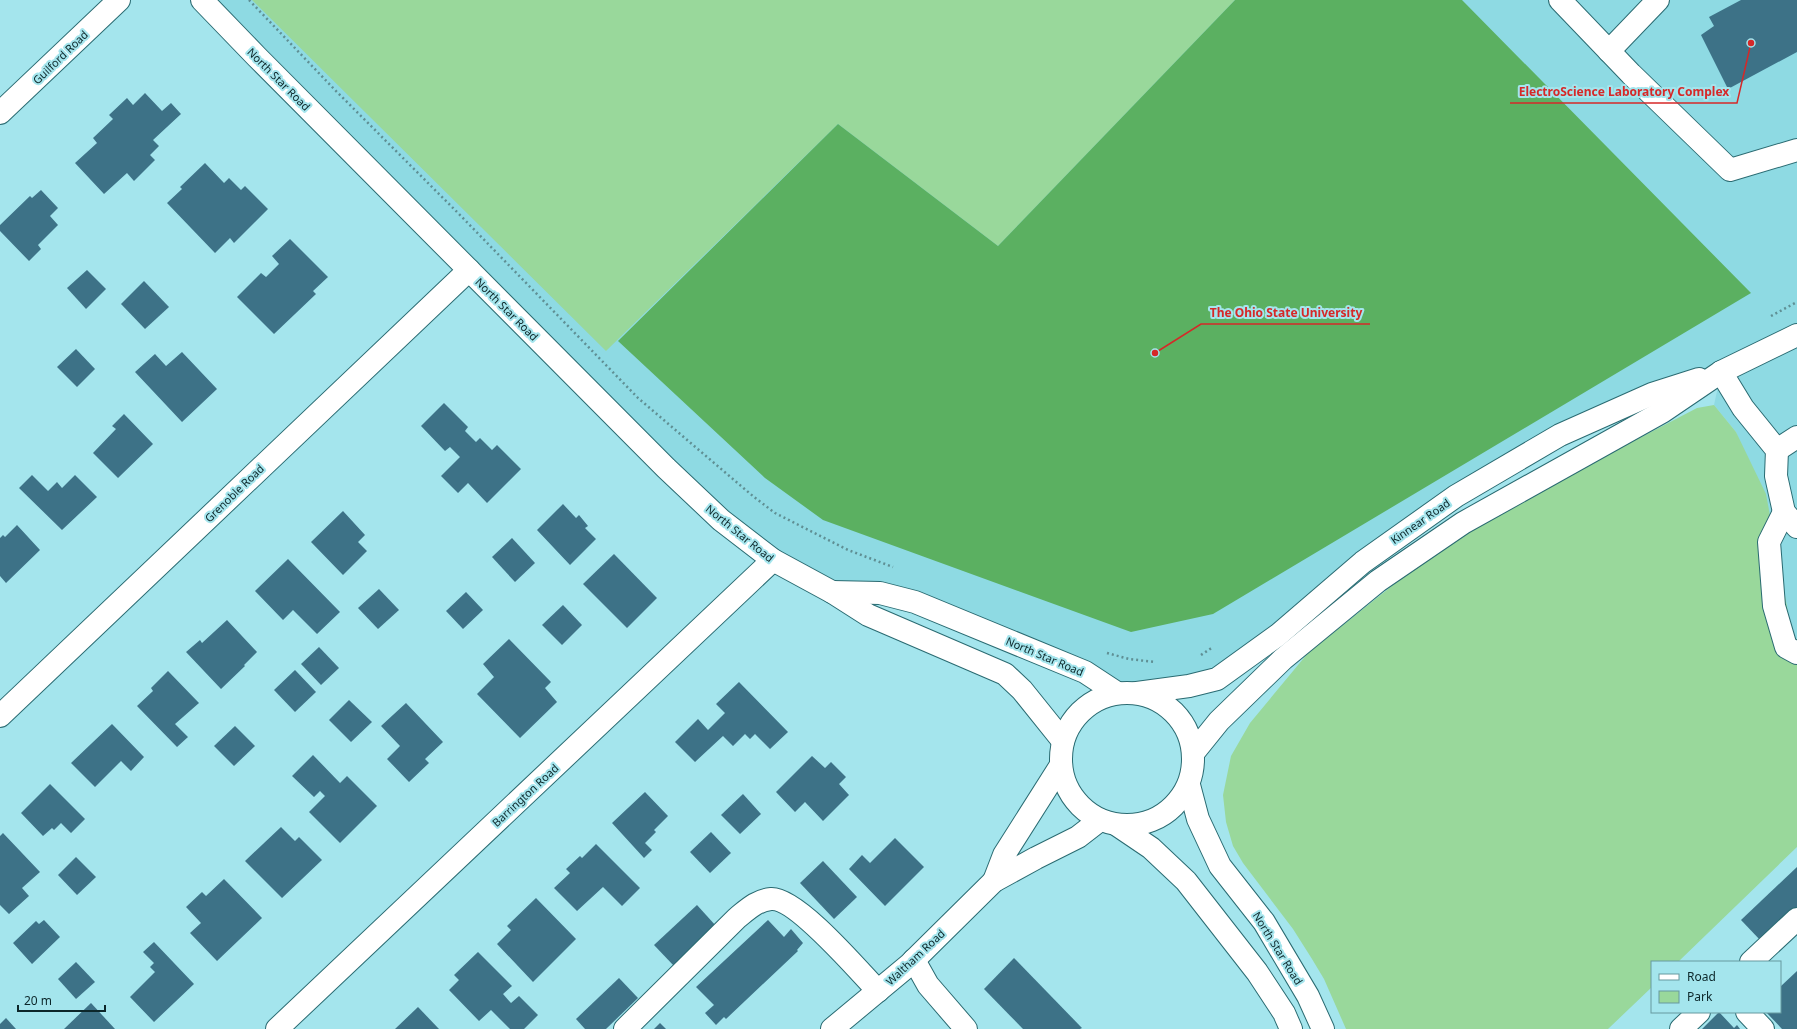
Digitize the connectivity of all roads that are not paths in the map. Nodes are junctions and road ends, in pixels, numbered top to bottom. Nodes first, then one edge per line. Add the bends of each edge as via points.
1 (119, 0) edge
2 (202, 0) edge
3 (1560, 0) edge
4 (1658, 0) edge
5 (1609, 52) junction
6 (0, 114) edge
7 (1797, 150) edge
8 (469, 270) junction
9 (1797, 335) edge
10 (1721, 372) junction
11 (1797, 437) edge
12 (1777, 450) junction
13 (1790, 520) edge
14 (773, 560) junction
15 (832, 592) junction
16 (1797, 653) edge
17 (1127, 693) junction
18 (0, 716) edge
19 (1063, 741) junction
20 (1194, 752) junction
21 (1061, 765) junction
22 (1189, 785) junction
23 (1108, 823) junction
24 (994, 881) junction
25 (1797, 919) edge
26 (914, 960) junction
27 (1752, 961) edge
28 (878, 991) junction
29 (1698, 1013) edge
30 (1747, 1013) edge
31 (277, 1029) edge
32 (625, 1029) edge
33 (832, 1029) edge
34 (966, 1029) edge
35 (1291, 1029) edge
36 (1323, 1029) edge
37 (1681, 1029) edge
38 (1763, 1029) edge

1 - 6 street, Guilford Road
2 - 8 street, North Star Road
3 - 5 street
4 - 5 street
5 - 7 street via 1730,170
8 - 14 street, North Star Road via 720,520
8 - 18 street, Grenoble Road
9 - 10 street, Kinnear Road
10 - 12 street via 1743,408
10 - 17 street, Kinnear Road via 1652,394 1560,435 1456,496 1363,562 1278,635 1217,679 1189,686
10 - 20 street, Kinnear Road via 1662,412 1462,523 1378,581 1283,659 1219,721
11 - 12 street
12 - 13 street via 1776,476
13 - 16 street via 1770,542 1774,606 1786,647
14 - 15 street, North Star Road
14 - 31 street, Barrington Road
15 - 17 street, North Star Road via 880,593 915,602 1085,672
15 - 19 street, North Star Road via 868,615 1005,674 1022,690
17 - 19 street via 1099,699 1083,709 1071,723
17 - 20 street via 1151,697 1176,713 1190,737
19 - 21 street
20 - 22 street
21 - 23 street via 1064,782 1072,798 1085,811
21 - 24 street, Waltham Road via 1004,855
22 - 23 street via 1177,804 1160,817 1138,825
22 - 36 street, North Star Road via 1198,819 1220,866 1264,922 1308,996
23 - 24 street, Waltham Road
23 - 35 street via 1151,848 1186,881 1257,972 1284,1013
24 - 26 street, Waltham Road
25 - 27 street
26 - 28 street, Waltham Road
26 - 34 street via 928,985
28 - 32 street via 803,914 784,901 771,899 756,902 737,918
28 - 33 street, Waltham Road
29 - 37 street
30 - 38 street

